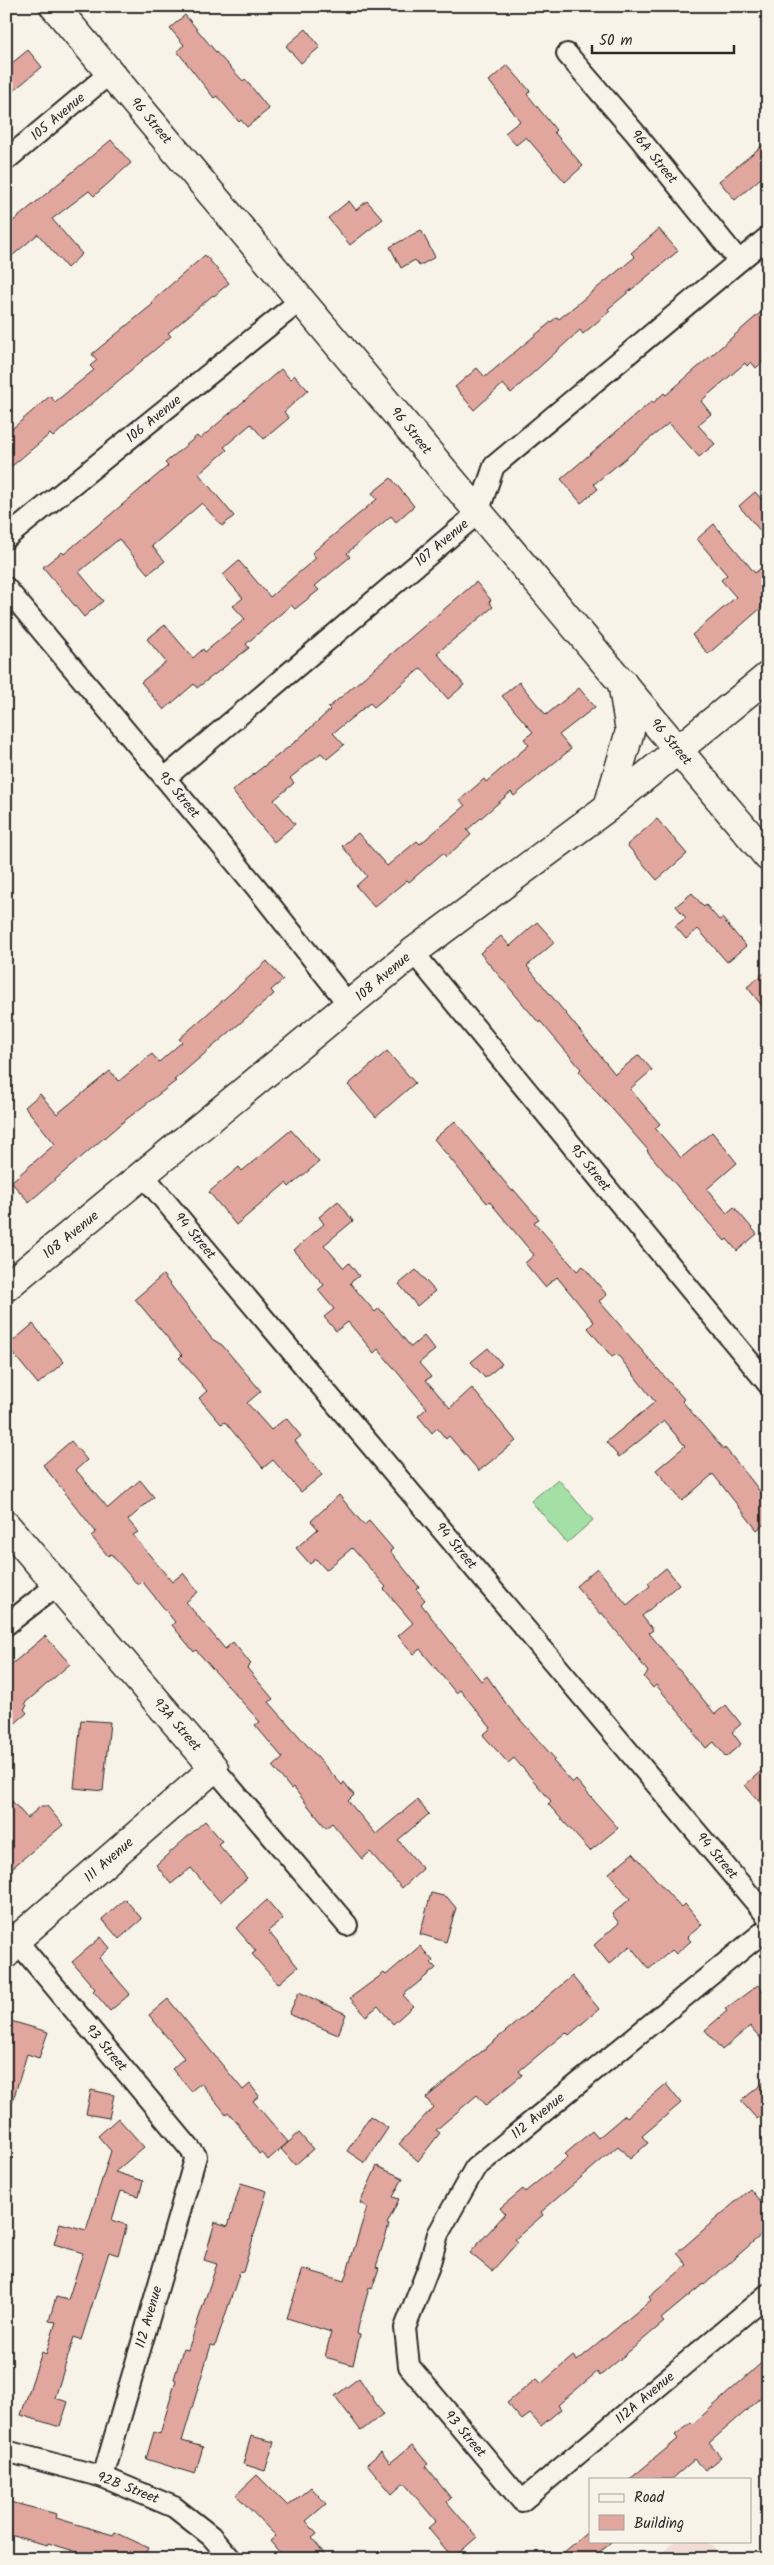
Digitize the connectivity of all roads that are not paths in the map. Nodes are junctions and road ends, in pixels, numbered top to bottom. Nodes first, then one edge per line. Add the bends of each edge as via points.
1 (54, 6) edge
2 (567, 54) dead end
3 (110, 73) junction
4 (6, 160) edge
5 (768, 237) edge
6 (739, 261) junction
7 (301, 300) junction
8 (478, 513) junction
9 (6, 538) edge
10 (6, 588) edge
11 (768, 676) edge
12 (621, 681) junction
13 (677, 749) junction
14 (165, 778) junction
15 (608, 807) junction
16 (768, 857) edge
17 (413, 952) junction
18 (349, 1004) junction
19 (144, 1176) junction
20 (8, 1284) edge
21 (768, 1384) edge
22 (6, 1525) edge
23 (57, 1585) junction
24 (6, 1625) edge
25 (214, 1768) junction
26 (768, 1917) edge
27 (348, 1925) dead end
28 (768, 1928) edge
29 (11, 1947) edge
30 (196, 2156) joint
31 (768, 2294) edge
32 (408, 2366) joint
33 (6, 2451) edge
34 (102, 2477) junction
35 (522, 2501) joint
36 (230, 2559) edge

1 - 3 street, 96 Street
2 - 6 street, 96A Street
3 - 4 street, 105 Avenue
3 - 7 street, 96 Street
5 - 6 street, 107 Avenue
6 - 8 street, 107 Avenue via 494,466
7 - 8 street, 96 Street
7 - 9 street, 106 Avenue
8 - 12 street, 96 Street
8 - 14 street, 107 Avenue
10 - 14 street, 95 Street
11 - 13 street, 108 Avenue
12 - 13 street, 96 Street
12 - 15 street via 630,731
13 - 15 street, 108 Avenue
13 - 16 street, 96 Street
14 - 18 street, 95 Street
15 - 17 street, 108 Avenue
17 - 18 street, 108 Avenue
17 - 21 street, 95 Street
18 - 19 street, 108 Avenue
19 - 20 street, 108 Avenue
19 - 26 street, 94 Street
22 - 23 street, 93A Street
23 - 24 street
23 - 25 street, 93A Street
25 - 27 street, 93A Street
25 - 29 street, 111 Avenue
28 - 32 street, 112 Avenue via 475,2168 438,2234 405,2328
29 - 30 street, 93 Street
30 - 34 street, 112 Avenue
31 - 35 street, 112A Avenue
32 - 35 street, 93 Street
33 - 34 street, 92B Street
34 - 36 street, 92B Street via 174,2507 211,2536

